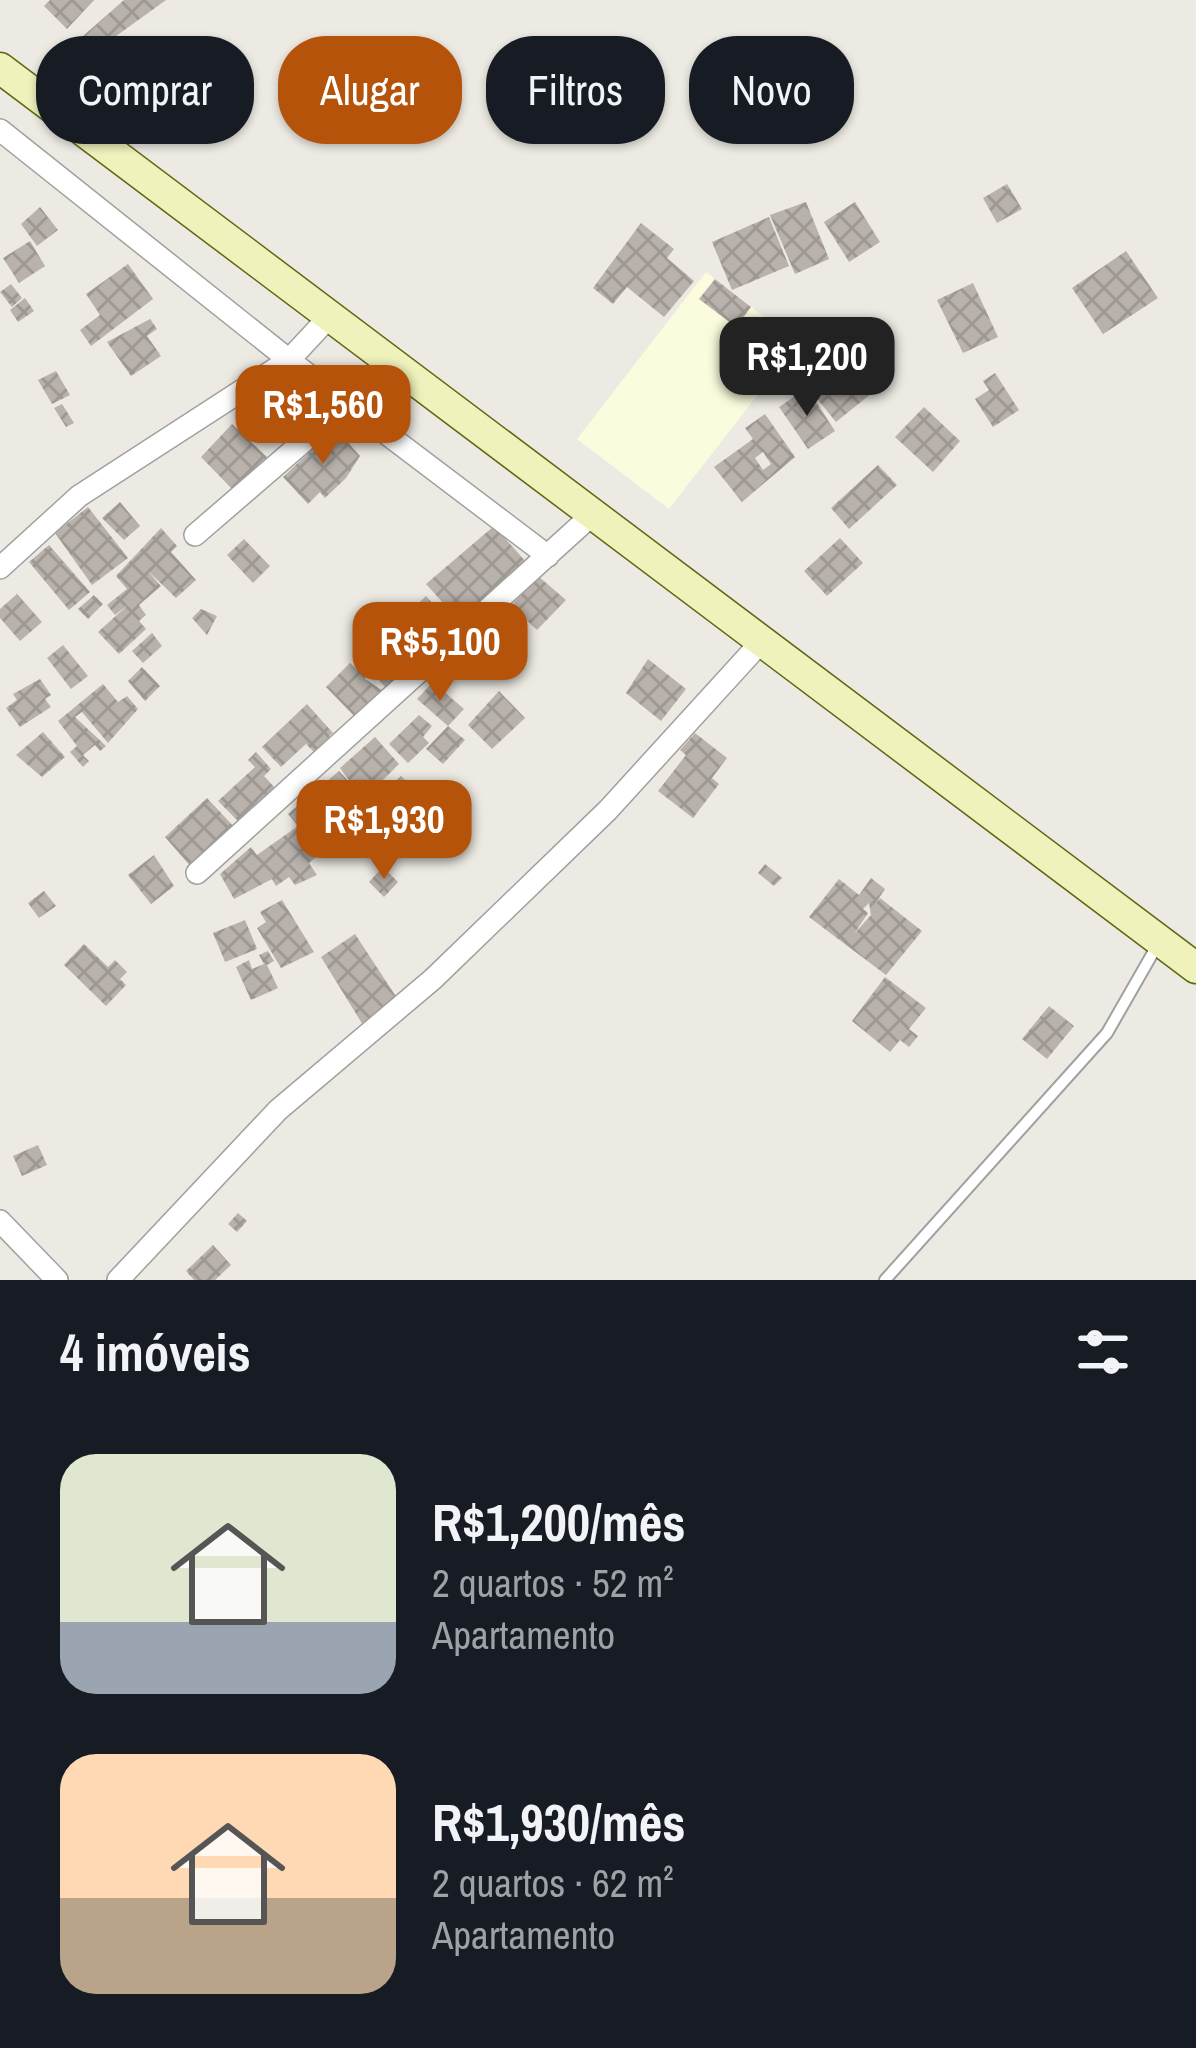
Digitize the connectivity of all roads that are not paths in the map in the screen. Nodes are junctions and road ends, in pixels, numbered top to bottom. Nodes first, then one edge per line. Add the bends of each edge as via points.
1 (0, 69) edge
2 (0, 130) edge
3 (330, 316) junction
4 (289, 360) junction
5 (346, 404) junction
6 (593, 514) junction
7 (195, 535) dead end
8 (548, 556) junction
9 (0, 568) edge
10 (762, 641) junction
11 (197, 873) dead end
12 (1160, 941) junction
13 (1196, 968) edge
14 (0, 1221) edge
15 (57, 1280) edge
16 (118, 1280) edge
17 (885, 1280) edge

1 - 3 street
2 - 4 street
3 - 4 street
3 - 6 street
4 - 5 street
4 - 9 street via 80,496
5 - 7 street
5 - 8 street
6 - 8 street
6 - 10 street
8 - 11 street
10 - 12 street
10 - 16 street via 608,810 433,979 278,1110
12 - 13 street
12 - 17 lane via 1106,1033
14 - 15 street

